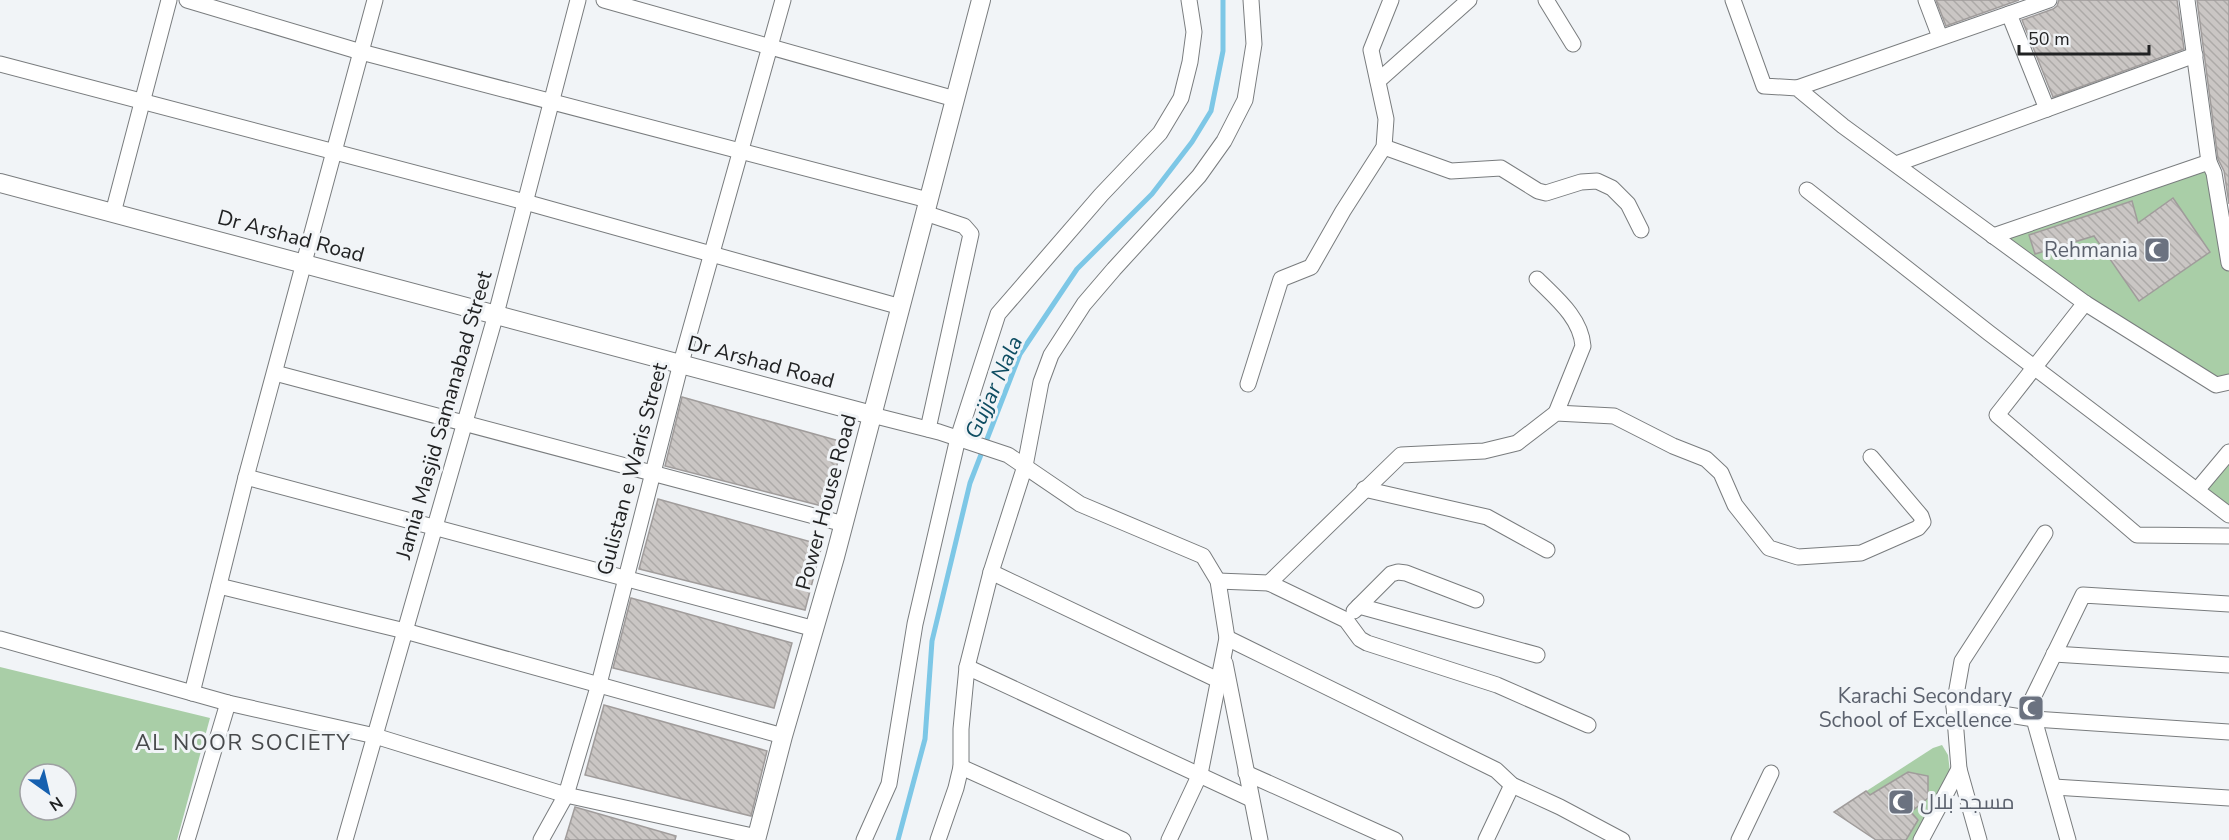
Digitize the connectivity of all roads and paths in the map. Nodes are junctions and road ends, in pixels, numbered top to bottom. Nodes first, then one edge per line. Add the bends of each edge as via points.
1 (169, 0) edge
2 (187, 0) edge
3 (375, 0) edge
4 (579, 0) edge
5 (604, 0) edge
6 (783, 0) edge
7 (981, 0) edge
8 (1189, 0) edge
9 (1251, 0) edge
10 (1391, 0) edge
11 (1469, 0) edge
12 (1546, 0) edge
13 (1734, 0) edge
14 (1926, 0) edge
15 (2049, 0) edge
16 (2187, 0) edge
17 (2009, 14) junction
18 (1940, 37) junction
19 (1573, 44) dead end
20 (771, 47) junction
21 (361, 52) junction
22 (2195, 55) junction
23 (0, 64) edge
24 (1378, 81) junction
25 (1797, 88) junction
26 (955, 99) junction
27 (143, 101) junction
28 (552, 101) junction
29 (2047, 109) junction
30 (1384, 147) junction
31 (740, 150) junction
32 (333, 153) junction
33 (2209, 162) junction
34 (1896, 164) junction
35 (0, 183) edge
36 (1807, 190) dead end
37 (525, 202) junction
38 (927, 207) junction
39 (113, 213) junction
40 (1641, 230) dead end
41 (1993, 236) junction
42 (713, 254) junction
43 (303, 262) junction
44 (2229, 263) edge
45 (1537, 279) dead end
46 (2085, 303) junction
47 (901, 307) junction
48 (496, 314) junction
49 (681, 363) junction
50 (2035, 367) junction
51 (274, 373) junction
52 (2229, 382) edge
53 (1248, 384) dead end
54 (1556, 413) junction
55 (872, 415) junction
56 (464, 424) junction
57 (928, 429) junction
58 (957, 438) junction
59 (2229, 452) edge
60 (1871, 458) dead end
61 (1025, 466) junction
62 (652, 472) junction
63 (246, 477) junction
64 (1364, 489) junction
65 (2198, 489) junction
66 (2229, 515) edge
67 (844, 524) junction
68 (434, 528) junction
69 (2045, 533) dead end
70 (2229, 536) edge
71 (1547, 550) dead end
72 (991, 572) junction
73 (625, 579) junction
74 (1218, 581) junction
75 (1269, 583) junction
76 (219, 586) junction
77 (1476, 600) dead end
78 (2229, 604) edge
79 (1359, 606) junction
80 (1346, 620) junction
81 (815, 629) junction
82 (405, 631) junction
83 (1227, 638) junction
84 (0, 639) edge
85 (2054, 654) junction
86 (1223, 656) junction
87 (1537, 656) dead end
88 (2229, 665) edge
89 (967, 667) junction
90 (1218, 680) junction
91 (599, 684) junction
92 (192, 693) junction
93 (228, 703) junction
94 (1954, 706) junction
95 (2029, 718) junction
96 (1588, 725) dead end
97 (2229, 732) edge
98 (783, 735) junction
99 (375, 736) junction
100 (961, 767) junction
101 (1959, 768) junction
102 (1246, 773) junction
103 (1771, 773) dead end
104 (1200, 774) junction
105 (1512, 785) junction
106 (2054, 787) junction
107 (566, 795) junction
108 (1251, 798) junction
109 (2229, 798) edge
110 (756, 839) edge
111 (187, 840) edge
112 (345, 840) edge
113 (541, 840) edge
114 (864, 840) edge
115 (938, 840) edge
116 (1123, 840) edge
117 (1169, 840) edge
118 (1260, 840) edge
119 (1395, 840) edge
120 (1486, 840) edge
121 (1622, 840) edge
122 (1739, 840) edge
123 (1921, 840) edge
124 (1979, 840) edge
125 (2068, 840) edge

1 - 27 street
2 - 21 street
3 - 21 street
4 - 28 street, Jamia Masjid Samanabad Street
5 - 20 street
6 - 20 street, Gulistan e Waris Street
7 - 26 street, Power House Road
8 - 58 street via 1194,32 1181,98 1160,133 998,314
9 - 61 street via 1254,44 1245,100 1224,141 1199,176 1092,296 1051,355 1036,401
10 - 24 street via 1371,50
11 - 24 street
12 - 19 street
13 - 25 street via 1764,86
14 - 18 street
15 - 17 street
16 - 22 street
17 - 18 street
17 - 29 street
18 - 25 street
20 - 26 street
20 - 31 street, Gulistan e Waris Street
21 - 28 street
21 - 32 street
22 - 29 street
22 - 33 street
23 - 27 street
24 - 30 street via 1386,119
25 - 34 street
26 - 38 street, Power House Road
27 - 32 street
27 - 39 street
28 - 31 street
28 - 37 street, Jamia Masjid Samanabad Street
29 - 34 street
30 - 40 street via 1451,171 1501,168 1546,193 1597,181 1612,188 1628,204
30 - 53 street via 1311,267 1281,279
31 - 38 street
31 - 42 street, Gulistan e Waris Street
32 - 37 street
32 - 43 street
33 - 41 street
33 - 44 street
34 - 41 street
35 - 39 street, Dr Arshad Road
36 - 50 street
37 - 42 street
37 - 48 street, Jamia Masjid Samanabad Street
38 - 47 street, Power House Road
38 - 57 street via 964,226 970,234
39 - 43 street, Dr Arshad Road
41 - 46 street
42 - 47 street
42 - 49 street, Gulistan e Waris Street
43 - 48 street, Dr Arshad Road
43 - 51 street
45 - 54 street via 1558,299 1582,336 1583,346
46 - 50 street
46 - 52 street via 2216,385
47 - 55 street, Power House Road
48 - 49 street, Dr Arshad Road
48 - 56 street, Jamia Masjid Samanabad Street
49 - 55 street, Dr Arshad Road
49 - 62 street, Gulistan e Waris Street
50 - 65 street
50 - 70 street via 1997,415 2137,535
51 - 56 street
51 - 63 street
54 - 60 street via 1614,416 1706,459 1721,473 1735,505 1769,548 1798,557 1860,553 1918,528 1923,522
54 - 64 street via 1517,443 1484,451 1401,455
55 - 57 street, Dr Arshad Road
55 - 67 street, Power House Road
56 - 62 street
56 - 68 street, Jamia Masjid Samanabad Street
57 - 58 street, Dr Arshad Road
58 - 61 street, Dr Arshad Road via 1008,455
58 - 114 street via 915,624 889,784
59 - 65 street
61 - 72 street
61 - 74 street, Dr Arshad Road via 1080,504 1203,556
62 - 67 street
62 - 73 street, Gulistan e Waris Street
63 - 68 street
63 - 76 street
64 - 71 street via 1487,517
64 - 75 street
65 - 66 street
67 - 81 street, Power House Road
68 - 73 street
68 - 82 street, Jamia Masjid Samanabad Street
69 - 94 street via 1962,662
72 - 89 street
72 - 90 street
73 - 81 street
73 - 91 street, Gulistan e Waris Street
74 - 75 street
74 - 83 street, Dr Arshad Road
75 - 80 street
76 - 82 street
76 - 92 street
77 - 79 street via 1398,572 1391,574
78 - 85 street via 2083,595
79 - 80 street
79 - 87 street
80 - 96 street via 1367,643 1497,685
81 - 98 street, Power House Road
82 - 91 street
82 - 99 street, Jamia Masjid Samanabad Street
83 - 86 street, Dr Arshad Road
83 - 105 street via 1496,771
84 - 92 street
85 - 88 street
85 - 95 street
86 - 90 street, Dr Arshad Road
86 - 102 street
89 - 100 street
89 - 104 street
90 - 104 street, Dr Arshad Road
91 - 98 street
91 - 107 street, Gulistan e Waris Street
92 - 93 street
93 - 99 street
93 - 111 street
94 - 95 street
94 - 101 street
95 - 97 street
95 - 106 street
98 - 110 street, Power House Road
99 - 107 street
99 - 112 street, Jamia Masjid Samanabad Street
100 - 115 street
100 - 116 street
101 - 123 street
101 - 124 street
102 - 108 street
102 - 119 street
103 - 122 street
104 - 108 street
104 - 117 street, Dr Arshad Road
105 - 120 street
105 - 121 street
106 - 109 street
106 - 125 street
107 - 110 street
107 - 113 street, Gulistan e Waris Street
108 - 118 street

